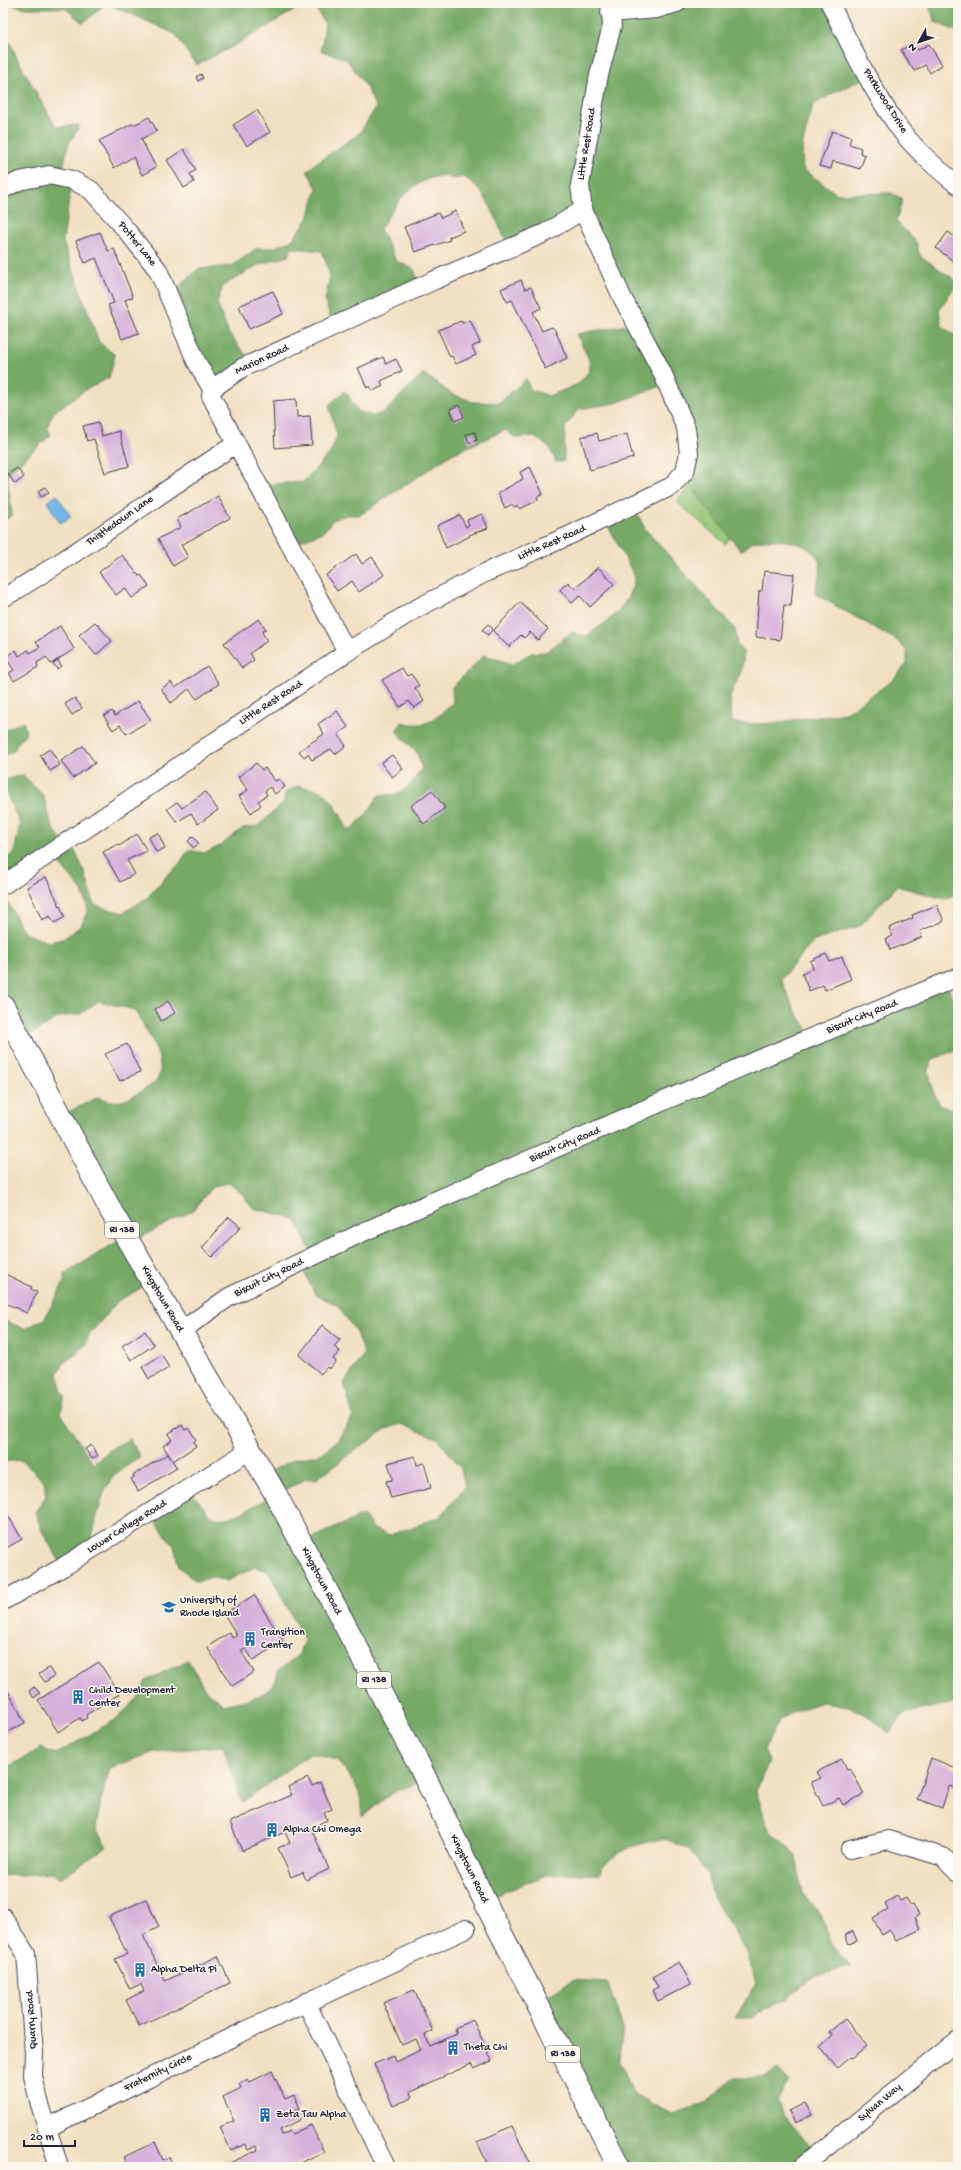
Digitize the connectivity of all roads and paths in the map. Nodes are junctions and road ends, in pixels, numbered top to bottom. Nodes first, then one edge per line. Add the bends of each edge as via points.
1 (677, 3) edge
2 (830, 3) edge
3 (610, 8) edge
4 (958, 185) edge
5 (3, 189) edge
6 (583, 210) junction
7 (212, 388) junction
8 (236, 444) junction
9 (3, 598) edge
10 (347, 652) junction
11 (3, 885) edge
12 (958, 977) edge
13 (3, 1006) edge
14 (181, 1330) junction
15 (250, 1450) junction
16 (3, 1601) edge
17 (850, 1849) dead end
18 (958, 1873) edge
19 (3, 1917) edge
20 (466, 1929) dead end
21 (306, 2002) junction
22 (958, 2040) edge
23 (47, 2128) junction
24 (60, 2167) edge
25 (386, 2167) edge
26 (619, 2167) edge
27 (802, 2167) edge

1 - 3 street via 657,9
2 - 4 street, Parkwood Drive via 873,86 900,129 942,173
3 - 6 street, Little Rest Road via 612,26 599,75 580,185
5 - 7 street, Potter Lane via 19,181 49,175 72,180 91,190 158,270 196,360
6 - 7 street, Marion Road via 546,233 435,280 242,368
6 - 10 street, Little Rest Road via 622,297 662,372 686,428 689,453 685,471 672,486 487,572 414,610
7 - 8 street via 211,396
8 - 9 street, Thistledown Lane via 43,575
8 - 10 street
10 - 11 street, Little Rest Road
12 - 14 street, Biscuit City Road via 766,1056 361,1233 229,1297
13 - 14 main road, Kingstown Road / RI 138 via 111,1211
14 - 15 main road, Kingstown Road / RI 138
15 - 16 street, Lower College Road via 63,1567
15 - 26 main road, Kingstown Road / RI 138 via 419,1764 491,1914
17 - 18 street via 888,1840 943,1857
19 - 23 street, Quarry Road via 26,1954 34,2053 33,2076
20 - 21 street, Fraternity Circle
21 - 23 street, Fraternity Circle
21 - 25 street
22 - 27 street, Sylvan Way
23 - 24 street

